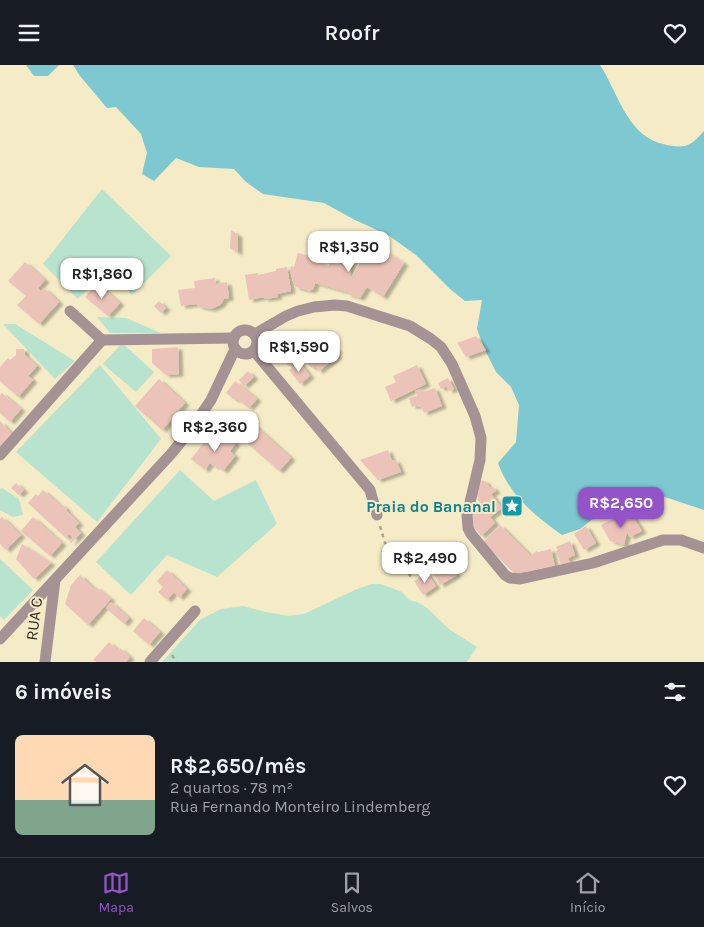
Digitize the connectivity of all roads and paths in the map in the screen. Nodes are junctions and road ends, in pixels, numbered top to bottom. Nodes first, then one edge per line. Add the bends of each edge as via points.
1 (70, 311) dead end
2 (254, 334) junction
3 (102, 340) junction
4 (234, 344) junction
5 (254, 351) junction
6 (0, 455) edge
7 (377, 515) joint
8 (704, 547) edge
9 (412, 578) dead end
10 (55, 580) junction
11 (195, 611) dead end
12 (0, 639) edge
13 (171, 653) dead end
14 (45, 662) edge
15 (150, 662) edge
16 (176, 662) edge

1 - 3 street
2 - 4 street via 249,330 240,331
2 - 5 street via 258,344
2 - 8 street via 298,311 335,305 410,326 441,347 475,416 481,438 480,460 467,515 468,528 510,578 520,579 593,563 663,539
3 - 4 street
3 - 6 street
4 - 5 street via 242,354
4 - 10 street via 211,400 192,428
5 - 7 street via 370,490
7 - 9 path via 385,543
10 - 12 street
10 - 14 street, RUA C
11 - 15 street
13 - 16 path

